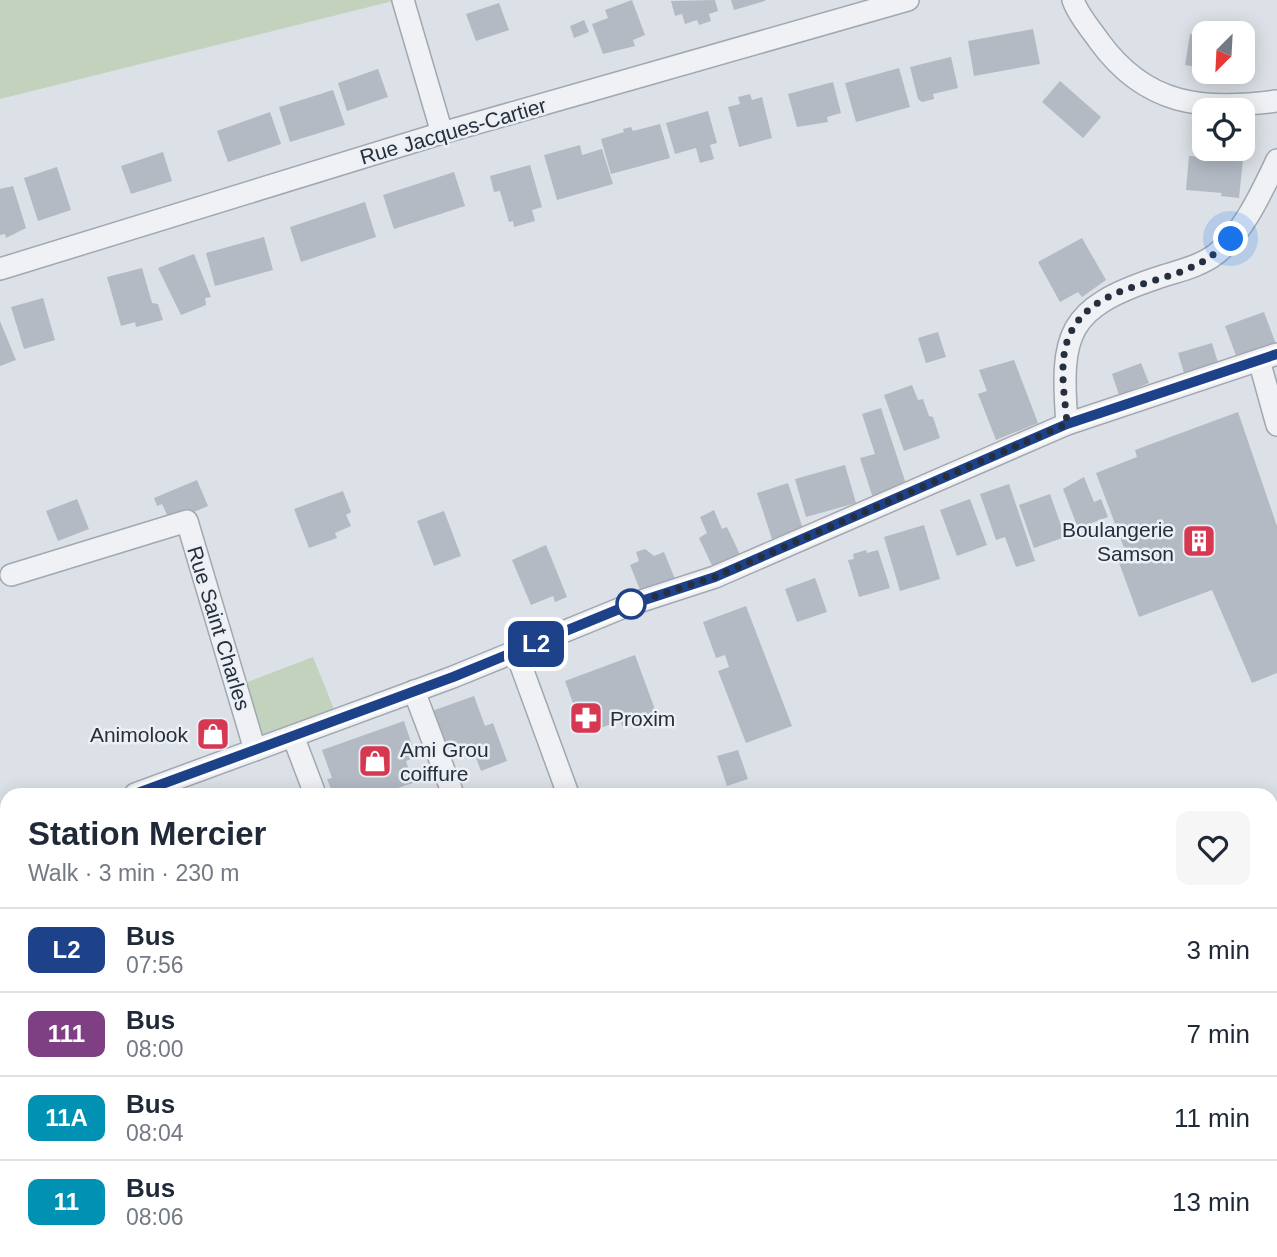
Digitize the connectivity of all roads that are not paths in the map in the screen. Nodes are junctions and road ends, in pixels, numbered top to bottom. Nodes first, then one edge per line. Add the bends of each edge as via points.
1 (403, 0) edge
2 (908, 0) edge
3 (1073, 0) edge
4 (1277, 101) edge
5 (442, 133) junction
6 (1277, 160) edge
7 (0, 270) edge
8 (1268, 357) edge
9 (1067, 424) junction
10 (1277, 425) edge
11 (11, 575) dead end
12 (516, 652) junction
13 (414, 691) junction
14 (293, 736) junction
15 (255, 750) junction
16 (158, 788) edge
17 (313, 788) edge
18 (451, 788) edge
19 (566, 788) edge

1 - 5 street
2 - 5 street, Rue Jacques-Cartier
3 - 4 street via 1104,48 1137,81 1172,99 1235,107
5 - 7 street, Rue Jacques-Cartier
6 - 9 street via 1231,239 1216,254 1191,268 1123,290 1096,305 1071,332 1063,373
8 - 9 street
8 - 10 street
9 - 12 street via 715,577 629,605
11 - 15 street, Rue Saint Charles via 187,521
12 - 13 street
12 - 19 street
13 - 14 street
13 - 18 street
14 - 15 street
14 - 17 street
15 - 16 street

